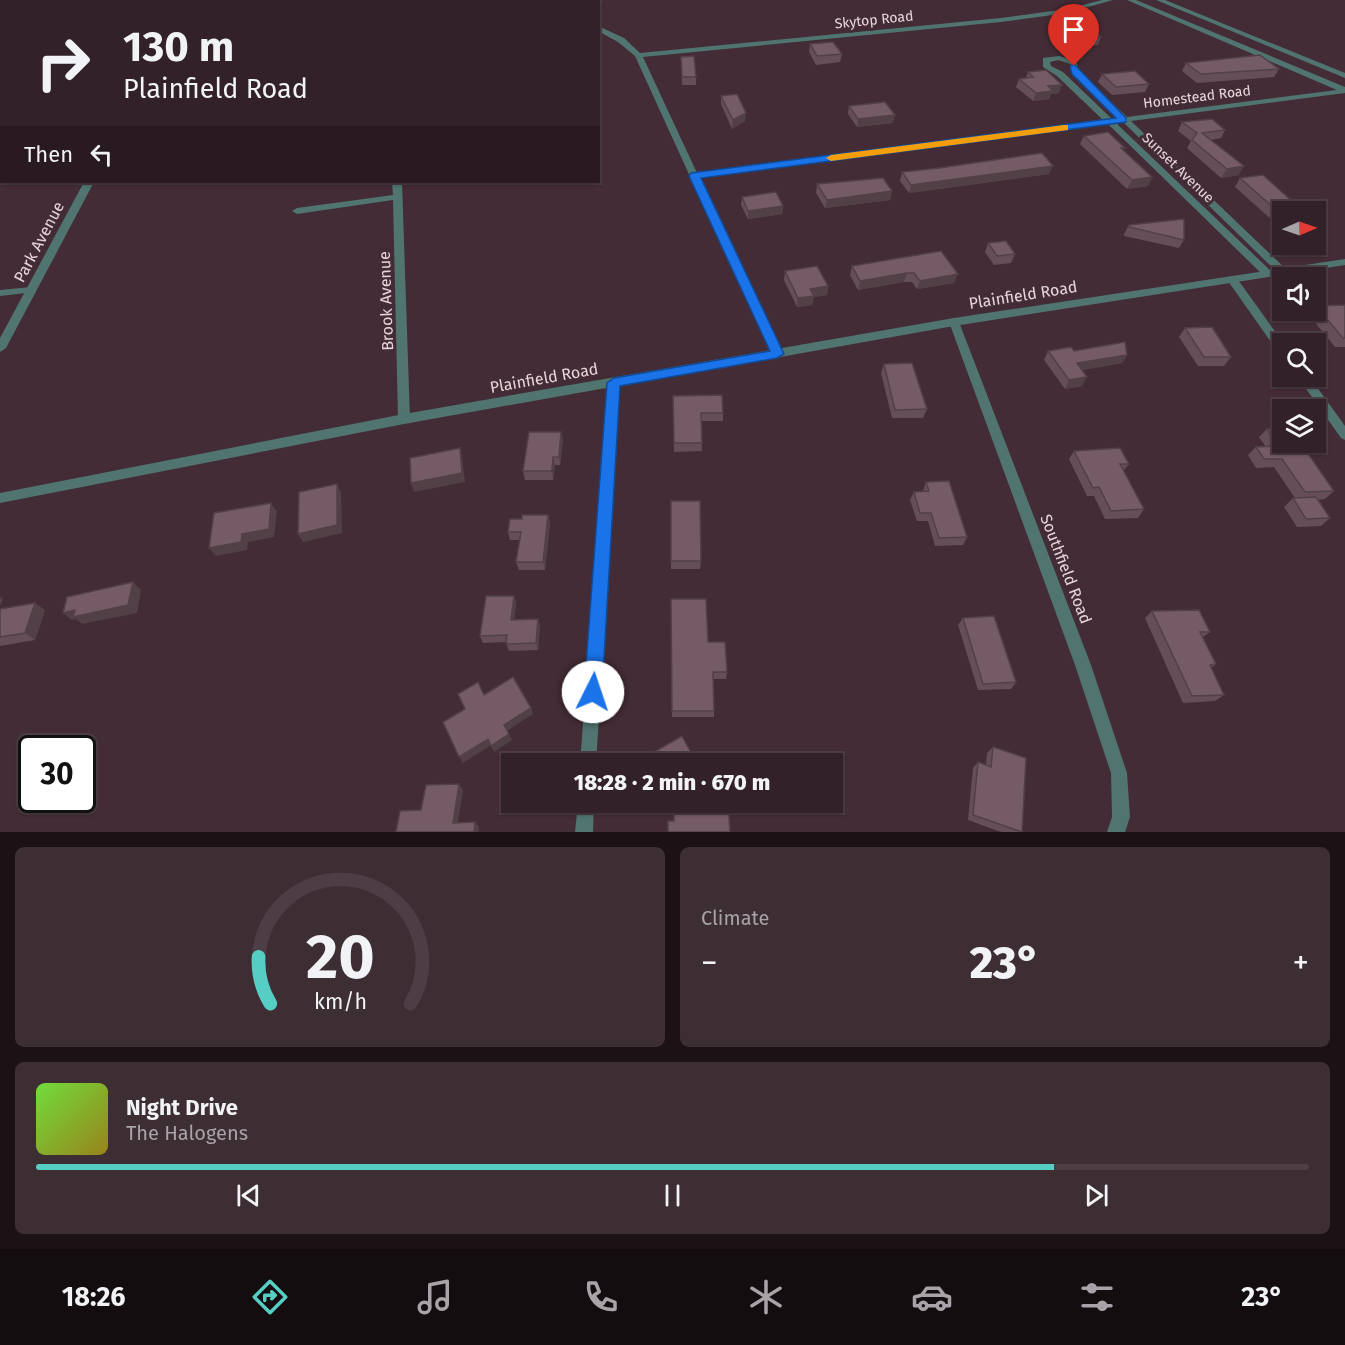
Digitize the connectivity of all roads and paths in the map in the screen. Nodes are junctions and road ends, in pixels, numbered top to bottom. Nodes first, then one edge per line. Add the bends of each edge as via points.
1 (1110, 0) edge
2 (1130, 0) edge
3 (1159, 0) edge
4 (600, 29) edge
5 (639, 55) junction
6 (1345, 76) edge
7 (1345, 90) edge
8 (1123, 120) junction
9 (1111, 121) junction
10 (694, 176) junction
11 (88, 183) edge
12 (397, 183) edge
13 (397, 197) junction
14 (297, 211) dead end
15 (1345, 262) edge
16 (1278, 267) edge
17 (1310, 267) edge
18 (1272, 273) edge
19 (1268, 274) junction
20 (1232, 279) junction
21 (31, 290) junction
22 (0, 293) edge
23 (954, 322) junction
24 (1272, 335) edge
25 (0, 348) edge
26 (777, 354) junction
27 (614, 383) junction
28 (1310, 387) edge
29 (404, 419) junction
30 (1345, 435) edge
31 (0, 498) edge
32 (589, 753) edge
33 (585, 813) edge
34 (584, 832) edge
35 (1116, 832) edge

1 - 5 street, Skytop Road via 1067,11 1001,20
2 - 7 street
3 - 6 street
4 - 5 street
5 - 10 street
7 - 8 street, Homestead Road
8 - 9 street, Homestead Road
8 - 9 street, Sunset Avenue via 1075,72 1072,63 1059,58 1046,60 1047,67 1060,74
8 - 16 street, Sunset Avenue
9 - 10 street, Homestead Road
9 - 19 street, Sunset Avenue
10 - 26 street
11 - 21 street, Park Avenue
12 - 13 street, Brook Avenue
13 - 14 street
13 - 29 street, Brook Avenue
15 - 17 street, Plainfield Road
18 - 19 street, Plainfield Road
19 - 20 street, Plainfield Road
20 - 23 street, Plainfield Road
20 - 24 street
21 - 22 street
21 - 25 street, Park Avenue
23 - 26 street, Plainfield Road
23 - 35 street, Southfield Road via 1083,665 1119,773 1121,817
26 - 27 street, Plainfield Road
27 - 29 street, Plainfield Road
27 - 32 street
28 - 30 street
29 - 31 street, Plainfield Road
33 - 34 street

